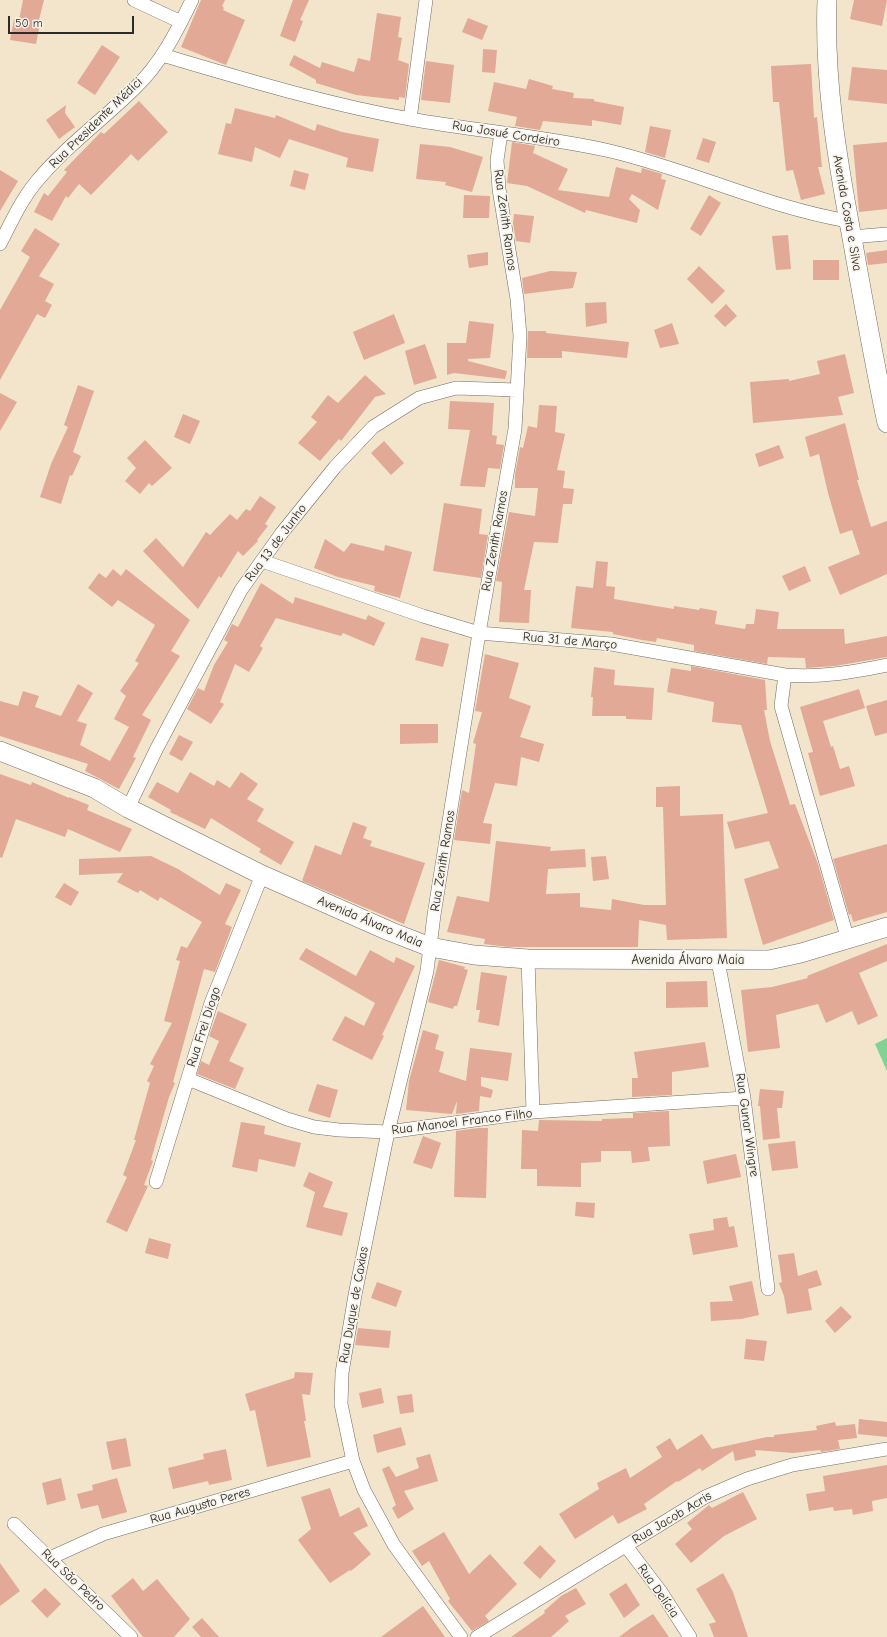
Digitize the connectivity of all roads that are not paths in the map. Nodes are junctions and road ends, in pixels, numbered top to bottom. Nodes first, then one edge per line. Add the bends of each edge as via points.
1 (134, 0) edge
2 (192, 0) edge
3 (426, 0) edge
4 (827, 0) edge
5 (181, 22) junction
6 (162, 55) junction
7 (410, 119) junction
8 (501, 133) junction
9 (850, 229) junction
10 (887, 234) edge
11 (0, 244) edge
12 (517, 390) junction
13 (887, 423) edge
14 (262, 561) junction
15 (479, 633) junction
16 (887, 665) edge
17 (785, 675) junction
18 (0, 751) edge
19 (128, 808) junction
20 (262, 875) junction
21 (887, 927) edge
22 (848, 940) junction
23 (430, 947) junction
24 (528, 959) junction
25 (718, 961) junction
26 (188, 1079) junction
27 (744, 1098) junction
28 (533, 1112) junction
29 (388, 1132) junction
30 (156, 1182) dead end
31 (768, 1290) dead end
32 (887, 1449) edge
33 (353, 1461) junction
34 (14, 1524) dead end
35 (626, 1546) junction
36 (50, 1558) junction
37 (131, 1637) edge
38 (461, 1637) edge
39 (477, 1637) edge
40 (690, 1637) edge

1 - 5 street
2 - 5 street, Rua Presidente Médici
3 - 7 street
4 - 9 street, Avenida Costa e Silva via 827,69 836,146
5 - 6 street, Rua Presidente Médici
6 - 7 street, Rua Josué Cordeiro via 330,103
6 - 11 street, Rua Presidente Médici via 137,86 37,181 22,202
7 - 8 street, Rua Josué Cordeiro
8 - 9 street, Rua Josué Cordeiro via 610,151 664,166
8 - 12 street, Rua Zenith Ramos via 497,160 499,189 517,299 519,329
9 - 10 street, Rua Josué Cordeiro
9 - 13 street, Avenida Costa e Silva
12 - 14 street, Rua 13 de Junho via 456,388 419,398 373,427 334,467
12 - 15 street, Rua Zenith Ramos via 515,429
14 - 15 street, Rua 31 de Março
14 - 19 street, Rua 13 de Junho via 241,590
15 - 17 street, Rua 31 de Março via 617,644
15 - 23 street, Rua Zenith Ramos
16 - 17 street, Rua 31 de Março via 842,674 810,677
17 - 22 street via 782,706
18 - 19 street, Avenida Álvaro Maia via 94,788
19 - 20 street, Avenida Álvaro Maia
20 - 23 street, Avenida Álvaro Maia
20 - 26 street, Rua Frei Diogo via 211,1003
21 - 22 street, Avenida Álvaro Maia
22 - 25 street, Avenida Álvaro Maia via 769,960
23 - 24 street, Avenida Álvaro Maia
23 - 29 street, Rua Duque de Caxias via 427,971
24 - 25 street, Avenida Álvaro Maia
24 - 28 street
25 - 27 street, Rua Gunar Wingre
26 - 29 street, Rua Manoel Franco Filho via 287,1119 314,1127
26 - 30 street, Rua Frei Diogo
27 - 28 street, Rua Manoel Franco Filho
27 - 31 street, Rua Gunar Wingre
28 - 29 street, Rua Manoel Franco Filho
29 - 33 street, Rua Duque de Caxias via 342,1373 341,1404
32 - 35 street, Rua Jacob Acris via 792,1465 747,1479 705,1498
33 - 36 street, Rua Augusto Peres via 103,1534
33 - 38 street, Rua Duque de Caxias via 364,1490 394,1545
34 - 36 street, Rua São Pedro
35 - 39 street, Rua Jacob Acris
35 - 40 street, Rua Delícia via 661,1592
36 - 37 street, Rua São Pedro

